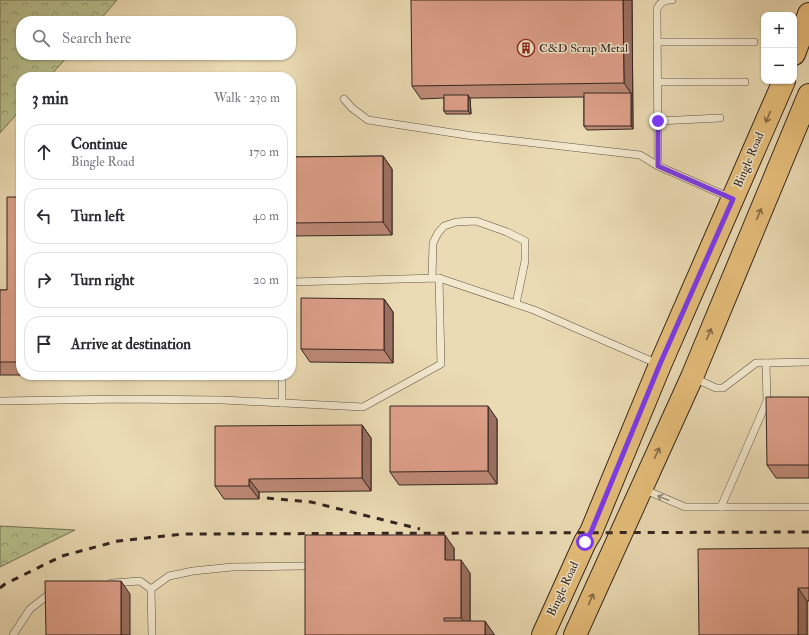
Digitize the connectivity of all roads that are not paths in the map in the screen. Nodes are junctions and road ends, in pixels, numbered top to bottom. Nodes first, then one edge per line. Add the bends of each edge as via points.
1 (672, 0) edge
2 (809, 14) edge
3 (657, 42) junction
4 (754, 42) dead end
5 (796, 48) edge
6 (657, 82) junction
7 (745, 82) dead end
8 (783, 84) edge
9 (809, 95) edge
10 (344, 99) dead end
11 (720, 118) dead end
12 (658, 121) junction
13 (658, 166) junction
14 (733, 199) junction
15 (435, 278) junction
16 (296, 282) edge
17 (516, 304) junction
18 (809, 362) edge
19 (766, 363) junction
20 (660, 364) junction
21 (692, 377) junction
22 (282, 380) edge
23 (0, 401) edge
24 (282, 403) junction
25 (641, 488) junction
26 (721, 507) junction
27 (809, 507) edge
28 (302, 566) dead end
29 (102, 584) edge
30 (57, 588) edge
31 (151, 589) junction
32 (545, 630) edge
33 (13, 635) edge
34 (152, 635) edge
35 (577, 635) edge

1 - 3 lane via 662,2 657,8
2 - 5 main road
3 - 4 lane
3 - 6 lane
6 - 7 lane
6 - 12 lane
8 -> 14 main road, Bingle Road
21 -> 9 main road
10 - 13 lane via 368,120 473,136 640,155
11 - 12 lane
12 - 13 lane
13 - 14 lane
14 - 20 main road, Bingle Road
15 - 16 lane
15 - 17 lane
15 - 17 lane via 433,243 438,233 444,226 456,222 476,221 507,232 525,242 525,261
15 - 24 lane via 441,364 363,407
17 - 20 lane
18 - 19 lane
19 - 21 lane via 756,363 723,388 716,388
19 - 26 lane via 767,401
20 - 21 main road
20 - 32 main road, Bingle Road via 591,532
25 -> 21 main road
22 - 24 lane
23 - 24 lane via 123,399
26 -> 25 lane via 685,507
35 -> 25 main road
26 - 27 lane
28 - 31 lane via 232,567 192,571 168,576
29 - 31 lane via 140,581
30 - 33 lane via 30,609
31 - 34 lane
32 - 35 main road

